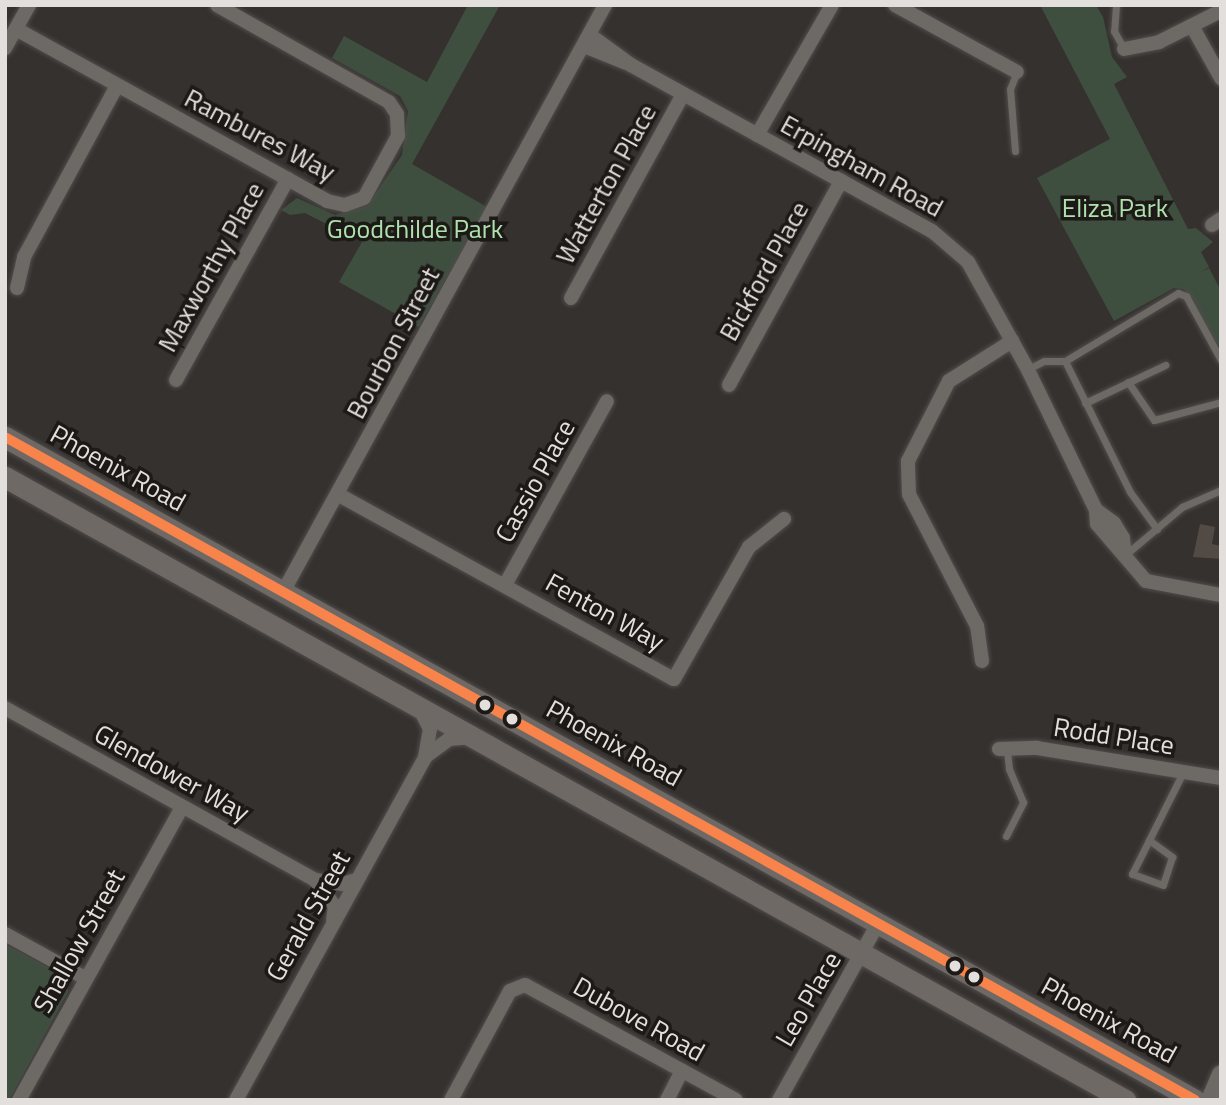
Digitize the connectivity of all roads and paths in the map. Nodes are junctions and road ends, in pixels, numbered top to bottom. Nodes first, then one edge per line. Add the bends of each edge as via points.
1 (29, 5) edge
2 (217, 5) edge
3 (605, 5) edge
4 (832, 5) edge
5 (895, 5) edge
6 (1116, 5) edge
7 (1221, 10) edge
8 (1192, 26) junction
9 (16, 29) junction
10 (587, 41) junction
11 (5, 48) edge
12 (1124, 49) joint
13 (1017, 72) joint
14 (1221, 78) edge
15 (117, 86) junction
16 (683, 94) junction
17 (757, 135) junction
18 (1015, 150) dead end
19 (288, 179) junction
20 (841, 181) junction
21 (17, 288) dead end
22 (571, 298) dead end
23 (1012, 341) junction
24 (1221, 360) edge
25 (1065, 361) junction
26 (1164, 365) dead end
27 (1028, 370) junction
28 (176, 380) dead end
29 (1128, 382) junction
30 (729, 385) dead end
31 (607, 401) dead end
32 (1221, 402) edge
33 (1085, 404) junction
34 (5, 437) edge
35 (48, 461) junction
36 (5, 477) edge
37 (1221, 490) edge
38 (31, 492) junction
39 (339, 495) junction
40 (784, 519) dead end
41 (1157, 529) junction
42 (1125, 556) junction
43 (505, 585) junction
44 (283, 592) junction
45 (1221, 595) edge
46 (982, 661) dead end
47 (5, 708) edge
48 (419, 708) junction
49 (471, 737) junction
50 (1003, 749) joint
51 (425, 757) junction
52 (1183, 772) junction
53 (1221, 778) edge
54 (182, 807) junction
55 (1006, 836) dead end
56 (1149, 840) junction
57 (315, 880) junction
58 (356, 880) junction
59 (332, 922) junction
60 (878, 922) junction
61 (5, 934) edge
62 (862, 953) junction
63 (86, 978) junction
64 (682, 1071) junction
65 (1221, 1074) edge
66 (19, 1100) edge
67 (236, 1100) edge
68 (451, 1100) edge
69 (667, 1100) edge
70 (736, 1100) edge
71 (779, 1100) edge
72 (1125, 1100) edge
73 (1195, 1100) edge
74 (1210, 1100) edge

1 - 9 street
2 - 19 street, Rambures Way via 376,92 397,114 398,136 364,198 345,205
3 - 10 street, Bourbon Street
4 - 17 street
5 - 13 street
6 - 12 lane via 1112,22
7 - 8 street
8 - 12 street via 1160,42
8 - 14 street
9 - 11 street
9 - 15 street, Rambures Way
10 - 16 street, Erpingham Road
10 - 39 street, Bourbon Street
13 - 18 lane via 1010,89
15 - 19 street, Rambures Way
15 - 21 street via 24,257
16 - 17 street, Erpingham Road
16 - 22 street, Watterton Place
17 - 20 street, Erpingham Road
19 - 28 street, Maxworthy Place
20 - 23 street, Erpingham Road via 932,231 968,262
20 - 30 street, Bickford Place
23 - 27 street, Erpingham Road
23 - 46 street via 949,381 908,461 909,494 977,626
24 - 25 lane via 1186,296 1178,293
25 - 27 lane via 1044,361
25 - 33 lane
26 - 29 lane
27 - 42 street, Erpingham Road via 1096,510 1114,523
29 - 32 lane via 1154,420
29 - 33 lane
31 - 43 street, Cassio Place
33 - 41 lane via 1130,492
34 - 35 main road, Phoenix Road
35 - 38 main road
35 - 44 main road, Phoenix Road
36 - 38 main road
37 - 41 lane via 1182,507
38 - 48 main road
39 - 43 street, Fenton Way
39 - 44 street, Bourbon Street
40 - 43 street, Fenton Way via 748,547 674,679
41 - 42 lane
42 - 45 street, Erpingham Road via 1146,581
44 - 60 main road, Phoenix Road
47 - 54 street, Glendower Way
48 - 49 main road
48 - 51 street, Gerald Street via 430,729
49 - 51 street, Gerald Street via 449,739
49 - 62 main road
50 - 52 street, Rodd Place via 1037,748
50 - 55 lane via 1023,802
51 - 58 street, Gerald Street
52 - 53 street, Rodd Place
52 - 56 lane
54 - 57 street, Glendower Way
54 - 63 street, Shallow Street
56 - 56 lane via 1172,857 1163,885 1132,873
57 - 58 street, Glendower Way via 342,884
57 - 59 street, Glendower Way via 335,907
58 - 59 street, Gerald Street
59 - 67 street, Gerald Street
60 - 62 street, Leo Place
60 - 73 main road, Phoenix Road
61 - 63 street
62 - 71 street, Leo Place
62 - 72 main road
63 - 66 street, Shallow Street
64 - 68 street, Dubove Road via 525,985 510,991
64 - 69 street
64 - 70 street, Dubove Road
65 - 74 street

